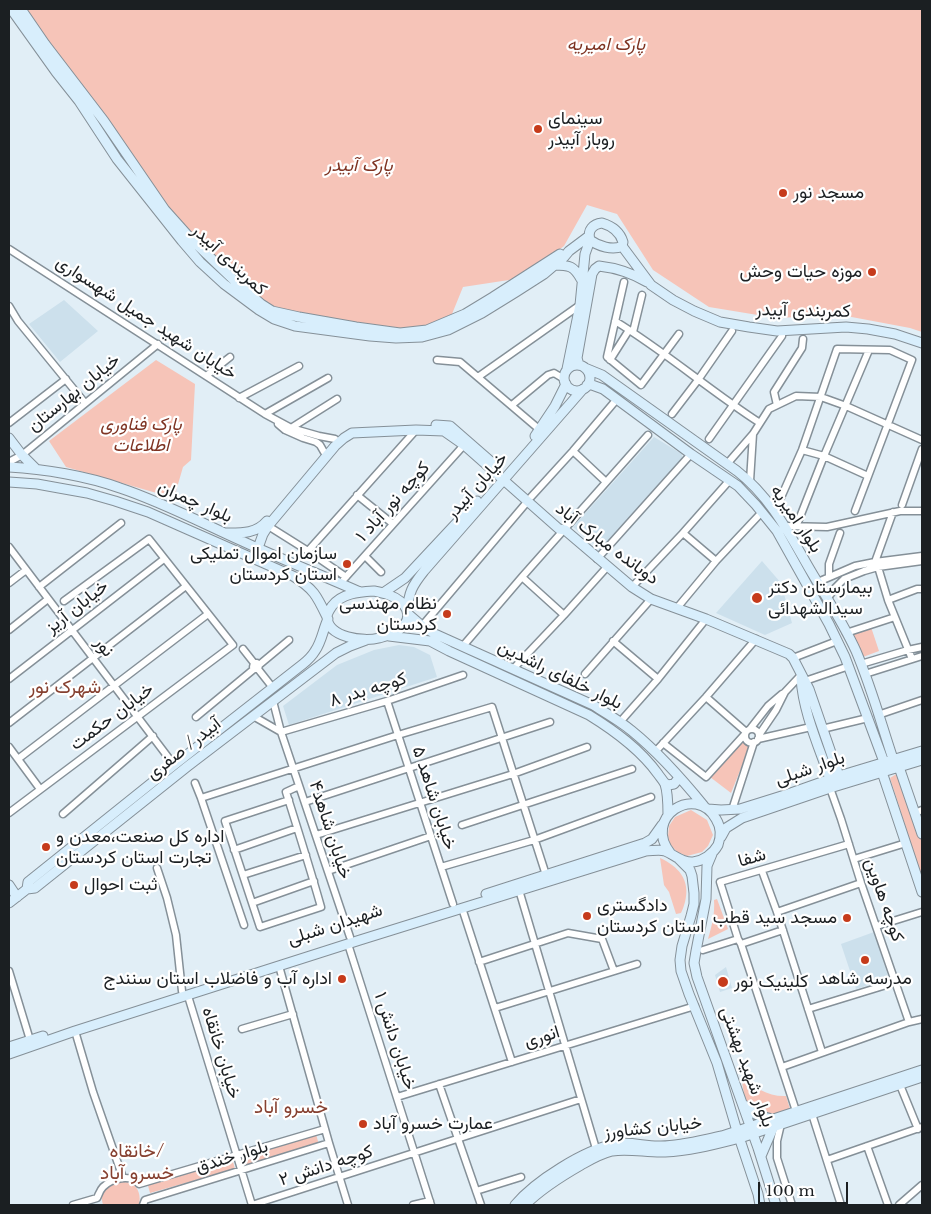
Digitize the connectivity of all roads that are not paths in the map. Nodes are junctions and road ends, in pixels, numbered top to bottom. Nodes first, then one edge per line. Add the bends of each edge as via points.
1 (11, 9) edge
2 (20, 9) edge
3 (589, 238) junction
4 (622, 246) junction
5 (9, 249) edge
6 (569, 251) junction
7 (555, 265) junction
8 (582, 279) junction
9 (624, 282) dead end
10 (651, 285) junction
11 (642, 295) dead end
12 (9, 306) edge
13 (580, 306) junction
14 (615, 321) junction
15 (631, 331) junction
16 (732, 332) dead end
17 (680, 334) dead end
18 (782, 336) dead end
19 (802, 339) dead end
20 (922, 343) edge
21 (158, 344) junction
22 (868, 350) junction
23 (664, 355) junction
24 (230, 357) dead end
25 (437, 360) dead end
26 (610, 360) junction
27 (299, 366) dead end
28 (582, 367) junction
29 (567, 370) junction
30 (206, 376) junction
31 (478, 377) junction
32 (328, 378) dead end
33 (66, 379) junction
34 (698, 380) junction
35 (565, 382) junction
36 (585, 387) junction
37 (821, 397) junction
38 (239, 398) junction
39 (337, 399) dead end
40 (617, 399) junction
41 (85, 403) junction
42 (512, 405) junction
43 (777, 405) junction
44 (734, 406) junction
45 (846, 406) junction
46 (265, 414) junction
47 (672, 414) dead end
48 (760, 423) junction
49 (9, 424) edge
50 (888, 425) junction
51 (291, 428) junction
52 (416, 430) junction
53 (540, 430) junction
54 (753, 434) junction
55 (648, 435) dead end
56 (9, 438) edge
57 (335, 439) junction
58 (709, 439) dead end
59 (922, 440) edge
60 (464, 445) junction
61 (922, 449) edge
62 (802, 450) junction
63 (572, 451) junction
64 (324, 452) junction
65 (691, 454) junction
66 (22, 455) junction
67 (824, 456) junction
68 (9, 462) edge
69 (727, 464) junction
70 (9, 467) edge
71 (36, 469) junction
72 (503, 476) junction
73 (868, 476) junction
74 (729, 481) junction
75 (750, 481) junction
76 (9, 482) edge
77 (606, 482) junction
78 (357, 495) junction
79 (529, 500) junction
80 (902, 505) dead end
81 (775, 511) junction
82 (855, 511) dead end
83 (922, 511) edge
84 (762, 512) junction
85 (893, 512) junction
86 (798, 522) dead end
87 (121, 524) dead end
88 (393, 524) junction
89 (266, 525) junction
90 (781, 529) junction
91 (565, 530) junction
92 (225, 533) junction
93 (683, 533) junction
94 (840, 533) dead end
95 (9, 547) edge
96 (258, 548) junction
97 (308, 551) junction
98 (365, 556) junction
99 (922, 556) edge
100 (164, 559) junction
101 (597, 559) junction
102 (922, 561) edge
103 (716, 562) junction
104 (876, 564) junction
105 (607, 567) junction
106 (26, 570) junction
107 (313, 572) junction
108 (381, 572) dead end
109 (522, 577) junction
110 (829, 577) junction
111 (818, 582) junction
112 (9, 583) edge
113 (186, 586) junction
114 (308, 586) junction
115 (39, 587) junction
116 (632, 587) junction
117 (922, 589) edge
118 (360, 592) junction
119 (383, 593) junction
120 (48, 599) junction
121 (650, 599) junction
122 (827, 599) junction
123 (888, 600) junction
124 (64, 601) dead end
125 (677, 608) junction
126 (407, 612) junction
127 (208, 614) junction
128 (564, 615) junction
129 (895, 617) junction
130 (328, 618) junction
131 (839, 618) junction
132 (706, 619) junction
133 (829, 624) junction
134 (422, 626) junction
135 (9, 630) edge
136 (72, 630) junction
137 (846, 633) junction
138 (389, 636) junction
139 (433, 637) junction
140 (756, 639) junction
141 (289, 640) dead end
142 (366, 640) junction
143 (614, 641) junction
144 (837, 641) junction
145 (463, 646) junction
146 (922, 648) edge
147 (242, 649) dead end
148 (908, 650) junction
149 (922, 656) edge
150 (93, 658) junction
151 (793, 658) junction
152 (912, 659) junction
153 (861, 664) junction
154 (256, 666) junction
155 (849, 666) junction
156 (513, 669) junction
157 (584, 674) dead end
158 (865, 674) junction
159 (463, 675) dead end
160 (803, 678) junction
161 (9, 679) edge
162 (658, 679) junction
163 (114, 686) junction
164 (273, 688) junction
165 (785, 692) junction
166 (706, 697) junction
167 (273, 700) junction
168 (922, 700) edge
169 (387, 701) junction
170 (878, 715) junction
171 (138, 716) junction
172 (253, 716) junction
173 (196, 717) dead end
174 (868, 718) junction
175 (550, 722) dead end
176 (620, 722) junction
177 (9, 723) edge
178 (812, 727) junction
179 (822, 729) junction
180 (281, 732) junction
181 (747, 732) junction
182 (398, 735) junction
183 (152, 736) junction
184 (502, 738) junction
185 (757, 739) junction
186 (663, 743) junction
187 (9, 747) edge
188 (587, 747) dead end
189 (922, 751) edge
190 (655, 752) junction
191 (18, 759) junction
192 (922, 760) edge
193 (888, 761) junction
194 (174, 765) junction
195 (899, 767) junction
196 (409, 768) junction
197 (294, 769) junction
198 (632, 769) dead end
199 (882, 772) junction
200 (514, 774) junction
201 (678, 776) junction
202 (833, 781) junction
203 (195, 783) dead end
204 (665, 783) junction
205 (299, 786) junction
206 (40, 789) junction
207 (651, 797) dead end
208 (202, 798) junction
209 (289, 800) junction
210 (305, 802) junction
211 (420, 803) junction
212 (523, 805) junction
213 (706, 808) junction
214 (732, 810) junction
215 (919, 812) edge
216 (9, 813) edge
217 (63, 814) dead end
218 (666, 819) junction
219 (462, 826) dead end
220 (297, 828) junction
221 (922, 834) edge
222 (316, 835) junction
223 (431, 836) junction
224 (720, 839) junction
225 (534, 840) junction
226 (906, 843) junction
227 (849, 844) junction
228 (234, 850) junction
229 (631, 851) junction
230 (714, 851) junction
231 (306, 855) junction
232 (675, 857) junction
233 (854, 859) junction
234 (441, 867) junction
235 (156, 868) dead end
236 (762, 870) junction
237 (328, 871) junction
238 (243, 875) junction
239 (546, 875) junction
240 (314, 881) junction
241 (861, 884) junction
242 (9, 885) edge
243 (694, 886) junction
244 (707, 886) junction
245 (27, 889) junction
246 (519, 890) junction
247 (922, 892) edge
248 (17, 898) junction
249 (9, 904) edge
250 (252, 904) junction
251 (457, 906) junction
252 (777, 912) junction
253 (922, 912) edge
254 (244, 925) dead end
255 (877, 926) junction
256 (782, 930) junction
257 (349, 940) junction
258 (739, 941) junction
259 (535, 944) junction
260 (702, 950) dead end
261 (479, 962) junction
262 (637, 964) dead end
263 (279, 966) junction
264 (9, 971) edge
265 (614, 971) junction
266 (896, 982) junction
267 (549, 991) junction
268 (185, 993) junction
269 (695, 1006) junction
270 (495, 1008) junction
271 (808, 1009) junction
272 (292, 1014) junction
273 (922, 1019) edge
274 (909, 1022) junction
275 (242, 1029) dead end
276 (75, 1031) junction
277 (30, 1040) junction
278 (565, 1046) junction
279 (9, 1047) edge
280 (822, 1052) junction
281 (9, 1054) edge
282 (512, 1062) junction
283 (782, 1067) junction
284 (919, 1075) edge
285 (439, 1084) junction
286 (900, 1085) junction
287 (397, 1097) junction
288 (581, 1099) junction
289 (743, 1104) junction
290 (796, 1111) junction
291 (812, 1114) junction
292 (775, 1124) junction
293 (920, 1128) edge
294 (325, 1129) junction
295 (752, 1130) junction
296 (739, 1135) junction
297 (458, 1139) junction
298 (329, 1143) junction
299 (867, 1146) junction
300 (415, 1153) junction
301 (597, 1153) junction
302 (237, 1155) junction
303 (761, 1156) junction
304 (827, 1160) junction
305 (241, 1170) junction
306 (340, 1177) junction
307 (521, 1177) dead end
308 (124, 1178) junction
309 (922, 1185) edge
310 (476, 1191) junction
311 (144, 1203) edge
312 (431, 1203) edge
313 (73, 1205) edge
314 (252, 1205) edge
315 (348, 1205) edge
316 (413, 1205) edge
317 (481, 1205) edge
318 (514, 1205) edge
319 (525, 1205) edge
320 (760, 1205) edge
321 (776, 1205) edge
322 (792, 1205) edge
323 (841, 1205) edge
324 (888, 1205) edge
325 (899, 1205) edge

1 - 7 main road, کمربندی آبیدر via 139,188 182,241 224,284 274,320 370,336 422,337 448,330 482,313
2 - 6 main road, کمربندی آبیدر via 104,121 165,210 233,280 272,311 391,332 427,330 464,314
3 - 4 main road via 595,244 610,248
3 - 4 main road via 591,228 602,223 618,232
3 - 6 main road, کمربندی آبیدر
3 - 8 main road
4 - 10 main road, کمربندی آبیدر
5 - 21 street, خیابان شهید جمیل شهسواری
6 - 7 main road, کمربندی آبیدر
7 - 8 main road via 571,267
8 - 13 main road
9 - 14 street
10 - 20 main road, کمربندی آبیدر via 694,312 720,322 777,330 868,329
10 - 28 main road via 622,270 599,266 594,269 578,358
11 - 15 street
12 - 33 street
13 - 29 main road
13 - 31 street
14 - 15 street
14 - 26 street via 607,357
15 - 23 street
15 - 26 street
16 - 34 street
17 - 23 street
18 - 44 street
19 - 43 street via 802,348 774,392
21 - 30 street, خیابان شهید جمیل شهسواری
21 - 41 street, خیابان بهارستان
22 - 37 street via 837,350
22 - 45 street
22 - 50 street via 890,350 912,360
23 - 26 street via 641,384
23 - 34 street
24 - 30 street
25 - 31 street via 460,362
27 - 38 street
28 - 29 main road via 574,365
28 - 36 main road via 590,378
28 - 69 main road, بلوار امیریه via 602,375
29 - 35 main road
30 - 38 street, خیابان شهید جمیل شهسواری
31 - 42 street
32 - 46 street
33 - 41 street
33 - 49 street
34 - 44 street
34 - 47 street
35 - 36 main road via 571,390 579,391
35 - 42 street via 554,373 548,375
35 - 53 main road, خیابان آبیدر
36 - 40 main road, بلوار امیریه via 592,385 603,389
36 - 72 main road, خیابان آبیدر
37 - 43 street via 796,396
37 - 45 street
37 - 62 street
38 - 46 street, خیابان شهید جمیل شهسواری
39 - 51 street
40 - 63 street
40 - 65 main road, بلوار امیریه
41 - 66 street, خیابان بهارستان
42 - 53 street
43 - 48 street via 769,409
44 - 48 street
44 - 58 street
45 - 50 street
45 - 67 street
46 - 51 street, خیابان شهید جمیل شهسواری
46 - 64 street, خیابان شهید جمیل شهسواری via 285,430 316,442
48 - 54 street
50 - 59 street
50 - 73 street
51 - 57 street, خیابان شهید جمیل شهسواری
52 - 60 main road via 444,431
52 - 78 street
52 - 89 main road via 352,433 344,438
53 - 72 main road, خیابان آبیدر
54 - 69 street
54 - 75 street
55 - 77 street
56 - 66 main road
57 - 64 main road
57 - 72 main road via 356,427 450,426
60 - 72 main road
60 - 88 street, کوچه نور آباد ۱
61 - 80 street
62 - 67 street
62 - 81 street
63 - 77 street
63 - 79 street
64 - 89 main road
65 - 74 main road, بلوار امیریه
65 - 101 street
66 - 68 street, خیابان بهارستان
66 - 71 main road
67 - 73 street
67 - 86 street
69 - 75 main road, بلوار امیریه
70 - 71 main road, بلوار چمران
71 - 92 main road, بلوار چمران via 119,487
72 - 79 main road, دوبانده مبارک آباد
72 - 119 main road, خیابان آبیدر via 405,578
72 - 126 main road, خیابان آبیدر via 414,584
73 - 82 street
74 - 84 main road, بلوار امیریه via 746,493
74 - 93 street
75 - 81 main road, بلوار امیریه
76 - 114 main road, بلوار چمران via 87,493 148,512 293,576
77 - 91 street
78 - 88 street
78 - 97 street
79 - 91 main road, دوبانده مبارک آباد via 559,529
79 - 134 street
81 - 90 main road, بلوار امیریه
83 - 85 street
84 - 90 main road, بلوار امیریه
84 - 103 street
85 - 90 street via 828,527
85 - 104 street
87 - 115 street
88 - 98 street, کوچه نور آباد ۱
89 - 92 main road via 244,534
89 - 96 main road
89 - 97 street
90 - 111 main road, بلوار امیریه
90 - 133 main road, بلوار امیریه
91 - 101 main road, دوبانده مبارک آباد
91 - 109 street
92 - 96 main road, بلوار چمران
93 - 103 street
93 - 116 street
94 - 110 street via 829,564
95 - 106 street, نور
96 - 107 main road, بلوار چمران
97 - 98 street, کوچه نور آباد ۱ via 345,578
98 - 108 street
99 - 104 street
100 - 113 street
100 - 124 street via 149,539
100 - 136 street, خیابان آریز
101 - 105 main road, دوبانده مبارک آباد
102 - 104 street
103 - 125 street
104 - 110 street via 855,566
104 - 122 street via 844,579
104 - 123 street
105 - 116 main road, دوبانده مبارک آباد
105 - 128 street
106 - 112 street
106 - 115 street, نور
107 - 114 main road via 317,582
107 - 118 main road, بلوار چمران
109 - 128 street
109 - 145 street
110 - 111 street
111 - 122 main road, بلوار امیریه
113 - 127 street
113 - 150 street
114 - 130 main road, بلوار چمران
115 - 120 street, نور
116 - 121 main road, دوبانده مبارک آباد
117 - 123 street
118 - 119 main road
118 - 130 main road via 337,601 330,608
119 - 126 main road via 398,599
120 - 135 street
120 - 136 street, نور
121 - 125 main road, دوبانده مبارک آباد
121 - 143 street
122 - 131 main road, بلوار امیریه
123 - 129 street
125 - 132 main road, دوبانده مبارک آباد
126 - 134 main road, بلوار خلفای راشدین
126 - 138 main road via 406,623
127 - 163 street
127 - 171 street, خیابان حکمت via 233,645
128 - 156 street
129 - 137 street
129 - 148 street
130 - 142 main road via 338,632
130 - 164 main road, آبیدر/ صفری via 312,656
131 - 133 main road
131 - 137 main road, بلوار امیریه
132 - 140 main road, دوبانده مبارک آباد
132 - 162 street
133 - 144 main road, بلوار امیریه
134 - 139 main road, بلوار خلفای راشدین
136 - 150 street, نور
136 - 161 street, خیابان آریز
137 - 153 main road, بلوار امیریه
138 - 139 main road, بلوار خلفای راشدین
138 - 142 main road
139 - 145 main road, بلوار خلفای راشدین
139 - 204 main road, بلوار خلفای راشدین via 449,651 589,715 637,750
140 - 151 main road, دوبانده مبارک آباد
140 - 166 street
141 - 154 street
142 - 167 main road, آبیدر/ صفری via 336,653
143 - 157 street
143 - 162 street
144 - 151 street
144 - 155 main road, بلوار امیریه
145 - 156 main road, بلوار خلفای راشدین
146 - 148 street
147 - 154 street
148 - 152 street
148 - 153 street
149 - 152 street
150 - 163 street, نور
150 - 177 street
151 - 160 main road
152 - 158 street
153 - 158 main road, بلوار امیریه
154 - 164 street
154 - 173 street
155 - 160 street
155 - 174 main road, بلوار امیریه
156 - 176 main road, بلوار خلفای راشدین via 593,705
158 - 170 main road, بلوار امیریه
159 - 169 street, کوچه بدر ۸
160 - 165 street
160 - 178 main road via 802,688
160 - 179 main road
162 - 176 street
163 - 171 street, نور
163 - 191 street
164 - 194 main road, آبیدر/ صفری
165 - 181 street via 768,706
165 - 185 street
166 - 181 street
166 - 186 street
167 - 172 main road, آبیدر/ صفری
167 - 180 street, خیابان شاهد۴
168 - 170 street
169 - 180 street, کوچه بدر ۸
169 - 182 street, خیابان شاهد ۵
170 - 193 main road, بلوار امیریه
171 - 183 street, نور
171 - 206 street, خیابان حکمت
172 - 180 street
172 - 245 main road, آبیدر/ صفری via 35,888
174 - 179 street
174 - 193 main road, بلوار امیریه
175 - 184 street
176 - 190 main road, بلوار خلفای راشدین
178 - 185 street
178 - 202 main road
179 - 202 main road
180 - 197 street, خیابان شاهد۴
181 - 185 street via 757,731
181 - 185 street via 746,740
181 - 186 street via 706,777
182 - 184 street via 492,707
182 - 196 street, خیابان شاهد ۵
182 - 197 street
183 - 194 street, نور
183 - 217 street
184 - 196 street
184 - 200 street
185 - 214 street
186 - 190 street
187 - 191 street
188 - 200 street
189 - 193 main road, بلوار شبلی
190 - 201 main road, بلوار خلفای راشدین
191 - 206 street
192 - 195 main road, بلوار شبلی
193 - 202 main road, بلوار شبلی
194 - 245 main road, آبیدر/ صفری via 28,882
195 - 199 main road, بلوار شبلی
195 - 215 main road
196 - 210 street
196 - 211 street, خیابان شاهد ۵
197 - 205 street, خیابان شاهد۴
197 - 208 street
198 - 212 street
199 - 202 main road, بلوار شبلی
199 - 226 main road
200 - 211 street
200 - 212 street
201 - 204 main road via 677,782 671,786
201 - 213 main road, بلوار خلفای راشدین
202 - 214 main road, بلوار شبلی
202 - 224 main road, بلوار شبلی via 742,818 726,828
202 - 227 street, کوچه هاوین
203 - 208 street
204 - 218 main road
205 - 209 street via 286,792
205 - 210 street, خیابان شاهد۴
206 - 216 street, خیابان حکمت
207 - 225 street
208 - 254 street
209 - 220 street
209 - 228 street via 225,821
210 - 222 street, خیابان شاهد۴
211 - 222 street
211 - 223 street, خیابان شاهد ۵
212 - 219 street
212 - 225 street
213 - 214 main road, بلوار شبلی
213 - 218 main road via 688,804 674,810
213 - 224 main road via 718,822
215 - 221 main road
218 - 229 main road, شهیدان شبلی via 652,839
218 - 232 main road via 663,840
220 - 228 street
220 - 231 street
222 - 237 street, خیابان شاهد۴
223 - 234 street, خیابان شاهد ۵
223 - 237 street
224 - 230 main road
225 - 234 street
225 - 239 street
226 - 233 street
226 - 247 main road
227 - 233 street, کوچه هاوین
227 - 236 street, شفا
228 - 238 street
229 - 232 main road, شهیدان شبلی via 663,850
229 - 239 main road, شهیدان شبلی
229 - 246 main road, شهیدان شبلی
230 - 232 main road via 694,862
230 - 244 main road, بلوار شهید بهشتی via 707,866
231 - 238 street
231 - 240 street
232 - 243 main road, بلوار شهید بهشتی via 690,870
233 - 241 street, کوچه هاوین
234 - 251 street, خیابان شاهد ۵
235 - 268 street, خیابان خانقاه via 176,935
236 - 252 street
236 - 258 street, شفا via 720,882
237 - 257 street, خیابان شاهد۴
238 - 250 street
239 - 251 main road, شهیدان شبلی
240 - 250 street
240 - 250 street via 321,907 260,927
241 - 252 street
241 - 255 street, کوچه هاوین
242 - 248 main road
243 - 244 main road via 703,880
243 - 269 main road, بلوار شهید بهشتی via 694,904 680,960 685,984
244 - 289 main road, بلوار شهید بهشتی via 694,963
245 - 248 main road, آبیدر/ صفری
246 - 251 main road, شهیدان شبلی
246 - 259 street
248 - 249 main road, آبیدر/ صفری
251 - 257 main road, شهیدان شبلی
251 - 261 street, خیابان شاهد ۵
252 - 256 street
253 - 255 street
255 - 266 street, کوچه هاوین
256 - 258 street
256 - 271 street
257 - 263 main road, شهیدان شبلی
257 - 268 main road, شهیدان شبلی
257 - 287 street, خیابان دانش ۱
258 - 260 street
258 - 283 street
259 - 261 street
259 - 265 street via 568,932 602,939
259 - 267 street
261 - 270 street, خیابان شاهد ۵
262 - 265 street
263 - 268 main road, شهیدان شبلی
263 - 272 street
264 - 277 street
265 - 267 street
266 - 271 street
266 - 274 street, کوچه هاوین
267 - 270 street
267 - 278 street
268 - 276 main road, شهیدان شبلی
268 - 277 main road, شهیدان شبلی
268 - 302 street, خیابان خانقاه
269 - 278 street, انوری
269 - 296 main road, بلوار شهید بهشتی
270 - 282 street, خیابان شاهد ۵
271 - 280 street
272 - 275 street
272 - 294 street
273 - 274 street
274 - 280 street
276 - 281 main road, شهیدان شبلی
276 - 308 street
277 - 279 main road, شهیدان شبلی
278 - 282 street, انوری
278 - 288 street
280 - 283 street
282 - 285 street, انوری
283 - 290 street
284 - 286 main road, خیابان کشاورز
284 - 290 main road, خیابان کشاورز
285 - 287 street, انوری
285 - 297 street
286 - 291 main road, خیابان کشاورز
286 - 293 street
287 - 300 street, خیابان دانش ۱
288 - 297 street, کوچه دانش ۲
288 - 301 street
289 - 292 main road via 749,1112
289 - 295 main road, بلوار شهید بهشتی
290 - 292 main road, خیابان کشاورز
291 - 292 main road, خیابان کشاورز
291 - 304 street
292 - 295 main road, خیابان کشاورز
292 - 303 main road
292 - 322 street via 777,1158
293 - 299 street
294 - 298 street
294 - 302 street, بلوار خندق
295 - 296 main road, خیابان کشاورز
295 - 303 main road, بلوار شهید بهشتی
296 - 301 main road, خیابان کشاورز via 663,1146 617,1144
296 - 320 main road, بلوار شهید بهشتی
297 - 300 street, کوچه دانش ۲
297 - 310 street
298 - 305 street, بلوار خندق
298 - 306 street
299 - 304 street
299 - 324 street
300 - 306 street, کوچه دانش ۲
300 - 312 street, خیابان دانش ۱
301 - 318 main road, خیابان کشاورز via 558,1170 530,1189
301 - 319 main road, خیابان کشاورز via 546,1186
302 - 305 street, خیابان خانقاه
302 - 308 street, بلوار خندق via 139,1184 136,1180
303 - 321 main road, بلوار شهید بهشتی
304 - 323 street
305 - 311 street, بلوار خندق
305 - 314 street, خیابان خانقاه
306 - 314 street, کوچه دانش ۲
306 - 315 street
307 - 310 street
308 - 313 street via 104,1186 97,1198
309 - 325 street
310 - 317 street
312 - 316 street

